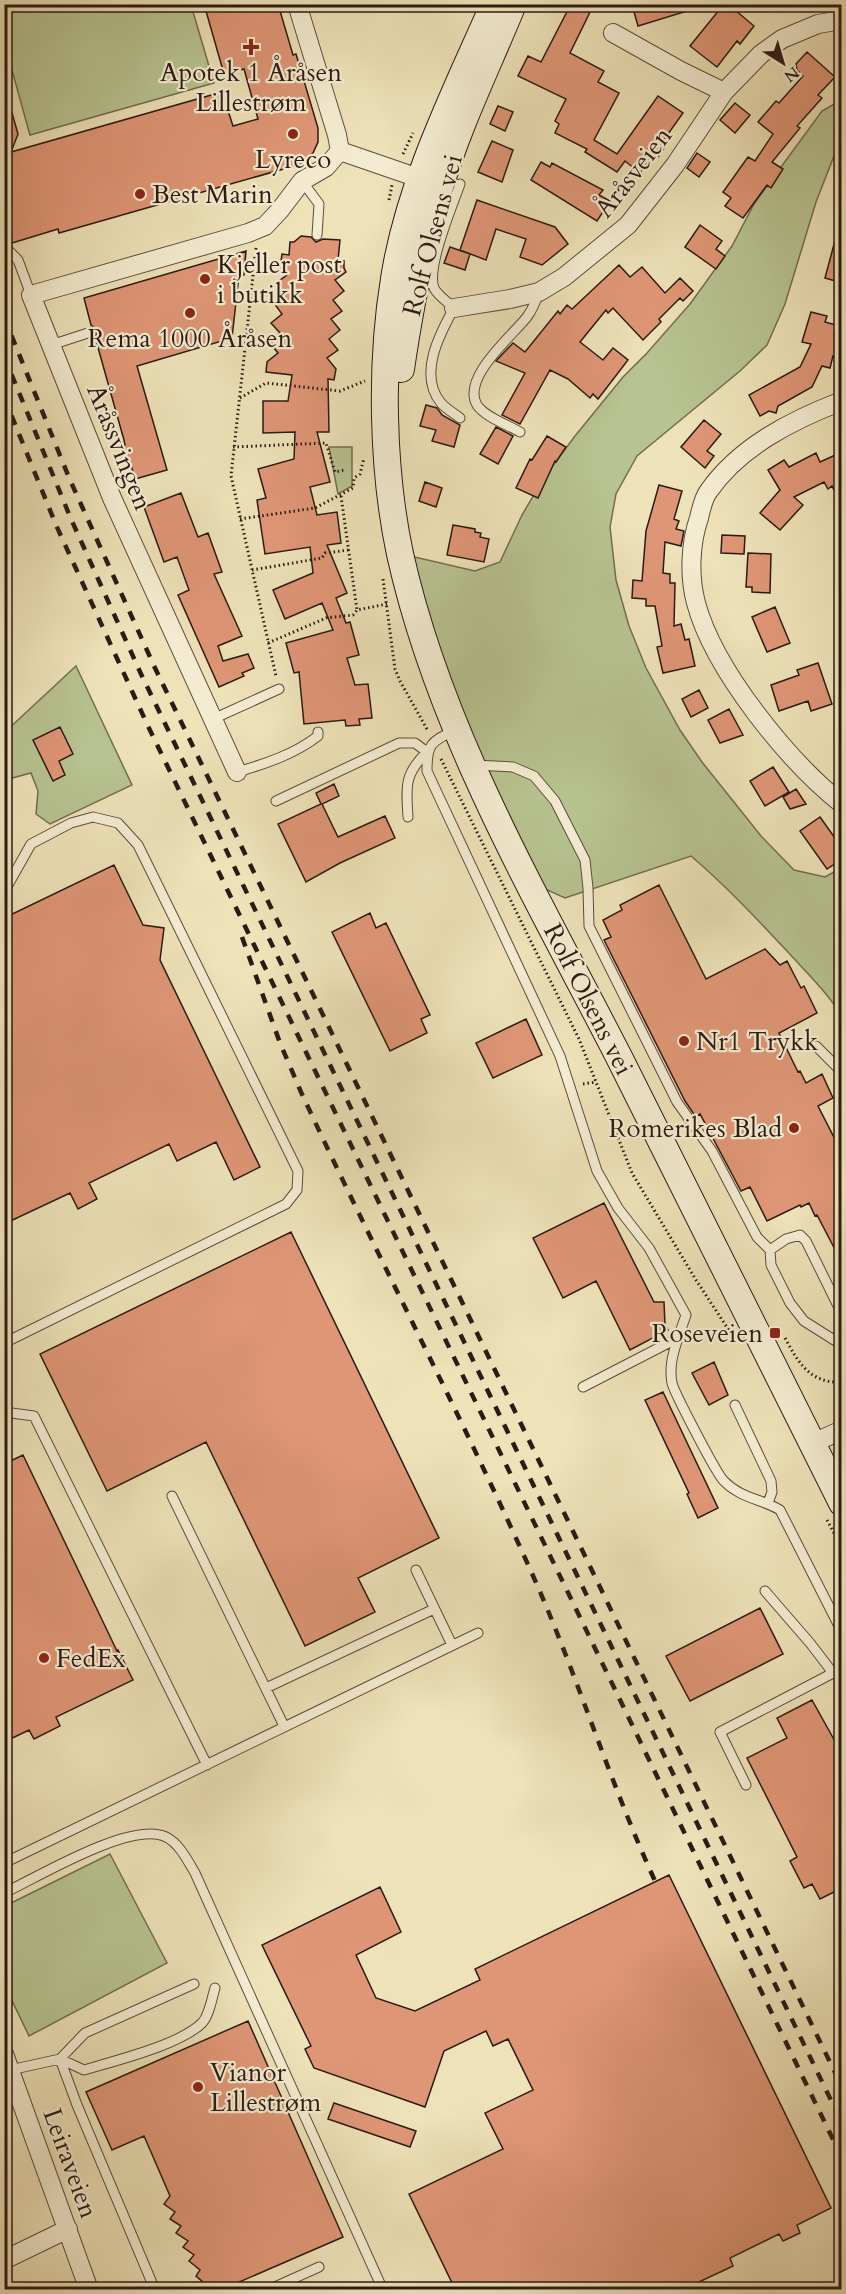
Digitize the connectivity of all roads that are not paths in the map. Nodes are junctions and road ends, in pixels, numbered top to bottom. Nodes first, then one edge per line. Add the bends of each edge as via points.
1 (297, 4) edge
2 (494, 4) edge
3 (513, 4) edge
4 (842, 20) edge
5 (613, 33) dead end
6 (724, 92) junction
7 (340, 152) junction
8 (302, 181) junction
9 (440, 182) junction
10 (317, 235) dead end
11 (4, 246) edge
12 (539, 292) junction
13 (31, 296) junction
14 (454, 308) junction
15 (91, 332) dead end
16 (51, 345) junction
17 (842, 401) edge
18 (460, 418) dead end
19 (520, 432) dead end
20 (279, 689) road end
21 (213, 719) junction
22 (457, 729) junction
23 (318, 732) dead end
24 (427, 752) junction
25 (472, 764) junction
26 (237, 772) joint
27 (276, 801) dead end
28 (842, 804) edge
29 (408, 817) dead end
30 (4, 892) edge
31 (816, 1046) dead end
32 (842, 1072) edge
33 (570, 1087) junction
34 (560, 1091) dead end
35 (770, 1250) junction
36 (842, 1314) edge
37 (678, 1338) junction
38 (4, 1343) edge
39 (842, 1345) edge
40 (583, 1387) dead end
41 (735, 1405) dead end
42 (4, 1412) edge
43 (842, 1430) edge
44 (812, 1444) junction
45 (172, 1496) dead end
46 (768, 1503) junction
47 (842, 1503) edge
48 (416, 1570) dead end
49 (765, 1591) dead end
50 (434, 1609) junction
51 (842, 1632) edge
52 (478, 1633) dead end
53 (452, 1645) junction
54 (837, 1674) edge
55 (266, 1688) junction
56 (284, 1726) junction
57 (207, 1765) junction
58 (746, 1785) dead end
59 (4, 1863) edge
60 (4, 1893) edge
61 (194, 1984) dead end
62 (215, 1989) dead end
63 (60, 2058) junction
64 (7, 2062) edge
65 (68, 2229) junction
66 (4, 2260) edge
67 (319, 2267) dead end
68 (89, 2289) edge
69 (155, 2289) edge
70 (268, 2289) edge
71 (384, 2289) edge

1 - 7 street
2 - 9 main road, Rolf Olsens vei
3 - 9 main road, Rolf Olsens vei
4 - 6 street, Åråsveien via 818,24 782,39 761,54
5 - 6 street
6 - 12 street, Åråsveien via 628,225 564,278
7 - 8 street via 326,167
7 - 9 street
8 - 10 lane via 319,204
8 - 13 street via 265,226
9 - 14 lane via 446,222 433,277 435,289
9 - 22 main road, Rolf Olsens vei via 410,305 390,475 393,516 409,588
11 - 13 lane via 18,260
12 - 14 street, Åråsveien
12 - 19 lane via 527,316 486,363 477,377 474,393 480,408
13 - 16 street, Åråssvingen
14 - 18 lane via 439,334 431,382 441,404
15 - 16 lane
16 - 21 street, Åråssvingen via 112,498
17 - 28 street via 765,438 730,465 706,494 691,561 695,601 713,648 778,741
20 - 21 lane
21 - 26 street, Åråssvingen
22 - 24 lane via 433,741
22 - 25 main road, Rolf Olsens vei
23 - 26 lane via 307,744
24 - 27 lane via 415,743 399,743
24 - 29 lane via 415,764 406,784
24 - 33 lane via 428,771 560,1056
25 - 35 lane via 513,768 534,776 555,801 585,860 589,926 676,1102 712,1151 757,1237
25 - 44 main road, Rolf Olsens vei via 502,831
30 - 38 lane via 31,844 70,823 93,818 118,823 138,844 298,1171 297,1190 286,1204
31 - 32 lane
33 - 34 lane
33 - 37 lane via 597,1171 618,1208 649,1248 686,1315
35 - 36 lane via 800,1235 806,1240
35 - 39 lane via 771,1265 797,1312 804,1321
37 - 40 lane
37 - 46 lane via 670,1363 672,1384 722,1480 756,1501
41 - 46 lane via 771,1481
42 - 57 lane via 34,1416
43 - 44 street
44 - 47 main road, Rolf Olsens vei
45 - 55 lane
46 - 51 lane via 780,1510
48 - 50 lane
49 - 54 lane
50 - 53 lane
50 - 55 lane
52 - 53 lane
53 - 56 lane
54 - 58 lane via 720,1732
55 - 56 lane
56 - 57 lane
57 - 59 lane
60 - 71 lane via 116,1839 147,1833 167,1837 183,1853
61 - 63 lane via 85,2033
62 - 63 lane via 204,2022 152,2049 84,2070
63 - 64 lane
63 - 69 lane
64 - 65 street, Leiraveien
65 - 66 street
65 - 68 street, Leiraveien
67 - 70 lane

